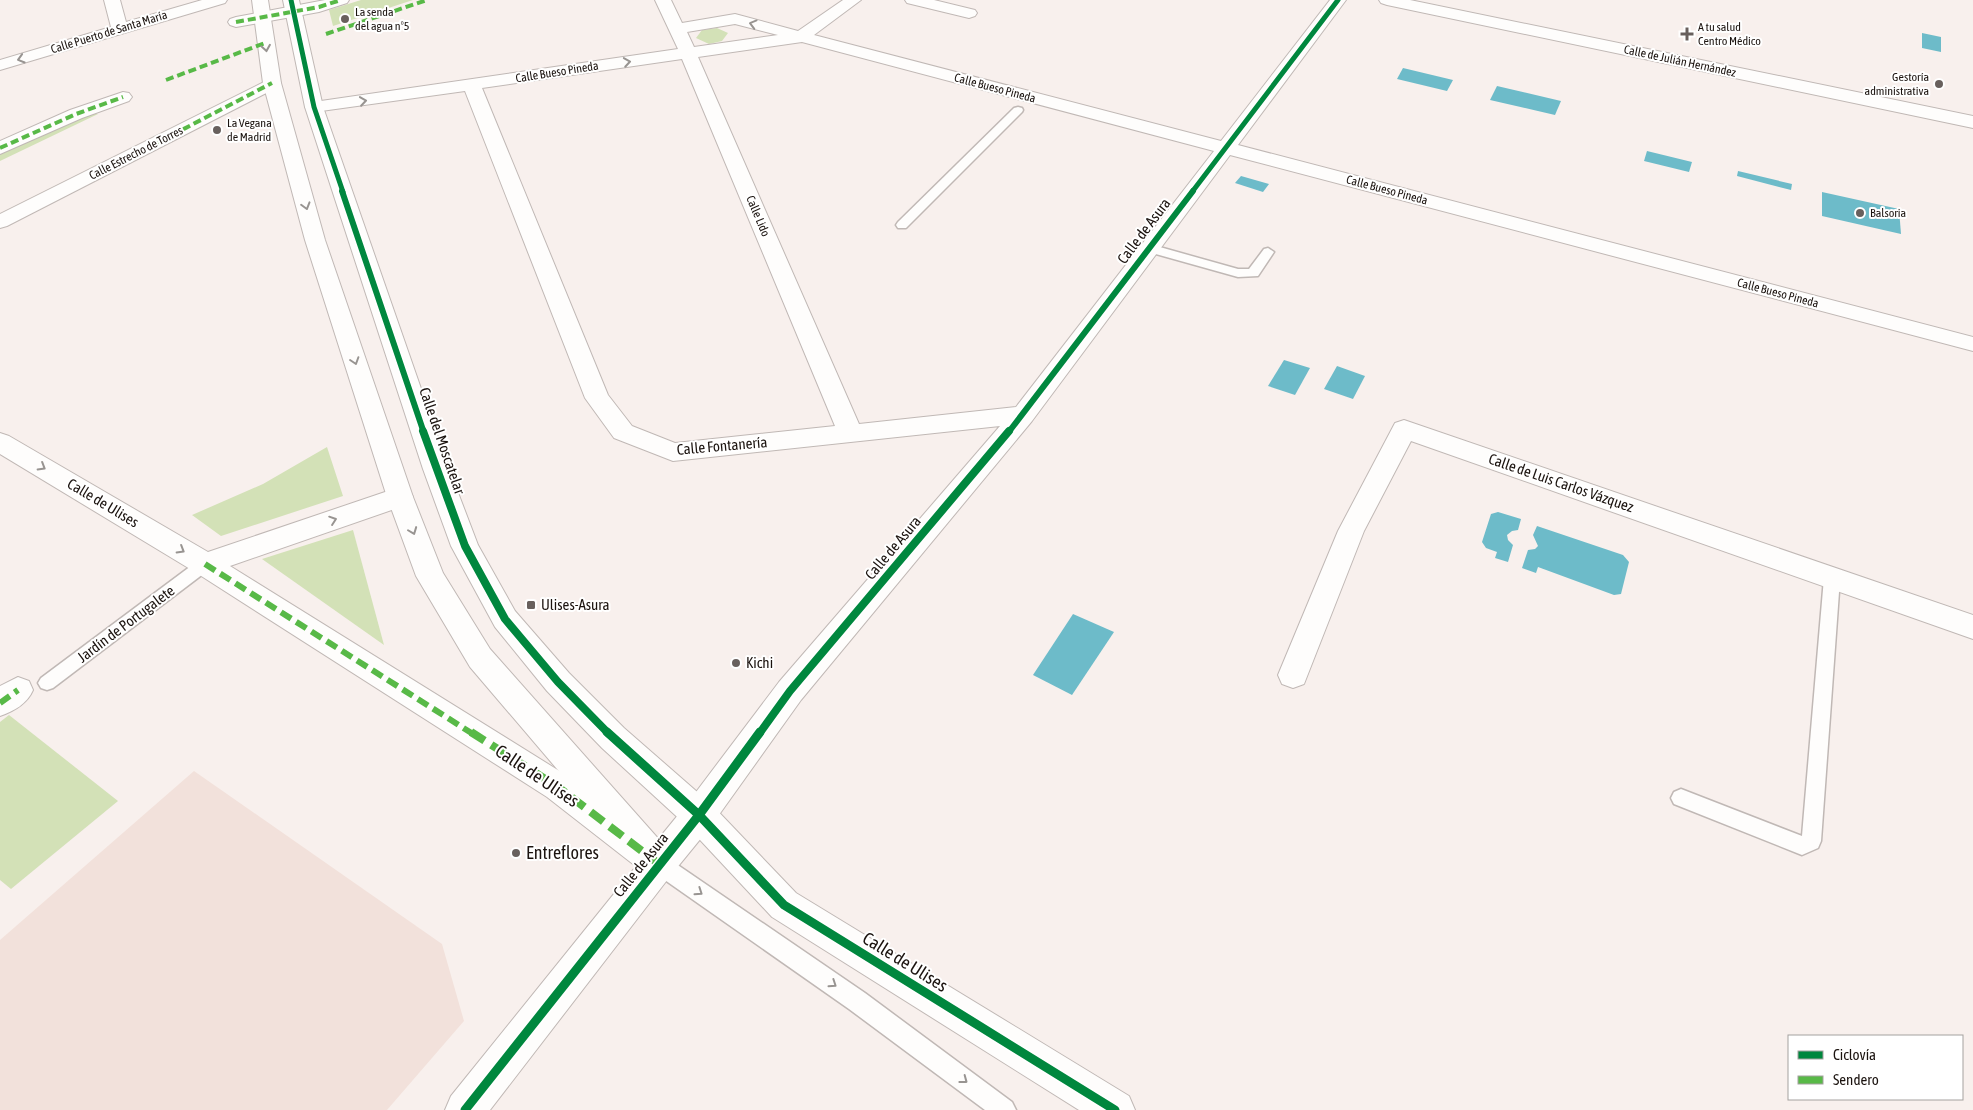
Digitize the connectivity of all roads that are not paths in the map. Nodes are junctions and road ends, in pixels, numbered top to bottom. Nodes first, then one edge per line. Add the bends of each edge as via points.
1 (112, 0) edge
2 (219, 0) edge
3 (341, 0) edge
4 (663, 0) edge
5 (853, 0) edge
6 (913, 0) edge
7 (1338, 0) edge
8 (1388, 0) edge
9 (292, 6) edge
10 (261, 9) edge
11 (969, 13) dead end
12 (236, 22) dead end
13 (120, 29) junction
14 (677, 29) junction
15 (800, 37) junction
16 (688, 53) junction
17 (0, 65) edge
18 (272, 83) junction
19 (472, 85) junction
20 (123, 96) dead end
21 (314, 108) junction
22 (1018, 110) dead end
23 (1973, 122) edge
24 (1225, 147) junction
25 (0, 148) edge
26 (0, 222) edge
27 (902, 225) dead end
28 (1148, 248) junction
29 (1268, 252) dead end
30 (1973, 344) edge
31 (1023, 415) junction
32 (850, 432) junction
33 (0, 442) edge
34 (400, 497) junction
35 (205, 564) junction
36 (1832, 578) junction
37 (1973, 627) edge
38 (1293, 675) dead end
39 (47, 683) dead end
40 (1681, 798) dead end
41 (699, 815) junction
42 (659, 864) junction
43 (465, 1110) edge
44 (1004, 1110) edge
45 (1115, 1110) edge

1 - 13 street
2 - 13 street, Calle Puerto de Santa María
3 - 9 street
4 - 14 street, Calle Lido
5 - 15 street, Calle Bueso Pineda
6 - 11 street
7 - 24 street, Calle de Asura
8 - 23 street, Calle de Julián Hernández
9 - 10 street
9 - 21 street, Calle del Moscatelar
10 - 12 street
10 -> 18 street
13 -> 17 street, Calle Puerto de Santa María
15 -> 14 street, Calle Bueso Pineda via 735,19
14 - 16 street, Calle Lido
15 - 16 street, Calle Bueso Pineda
15 - 24 street, Calle Bueso Pineda
19 -> 16 street, Calle Bueso Pineda
16 - 32 street, Calle Lido
18 - 26 street, Calle Estrecho de Torres
18 -> 34 street via 315,240
21 -> 19 street, Calle Bueso Pineda
19 - 32 street, Calle Fontanería via 597,398 623,432 673,452
20 - 25 street
21 - 41 street, Calle del Moscatelar via 465,546 505,619 558,682
22 - 27 lane
24 - 28 street, Calle de Asura
24 - 30 street, Calle Bueso Pineda
28 - 29 lane via 1238,273 1253,273
28 - 31 street, Calle de Asura
31 - 32 street, Calle Fontanería
31 - 41 street, Calle de Asura via 790,691
33 -> 35 street, Calle de Ulises
35 -> 34 street
34 -> 42 street via 430,576 480,658
35 - 39 lane, Jardín de Portugalete
35 - 42 street, Calle de Ulises via 558,787
36 - 37 street, Calle de Luis Carlos Vázquez
36 - 38 street, Calle de Luis Carlos Vázquez via 1404,429 1351,531
36 - 40 lane via 1810,841 1802,846
41 - 42 street, Calle de Asura
41 - 45 street, Calle de Ulises via 784,904
42 - 43 street, Calle de Asura
42 -> 44 lane, Calle de Ulises via 857,1001

